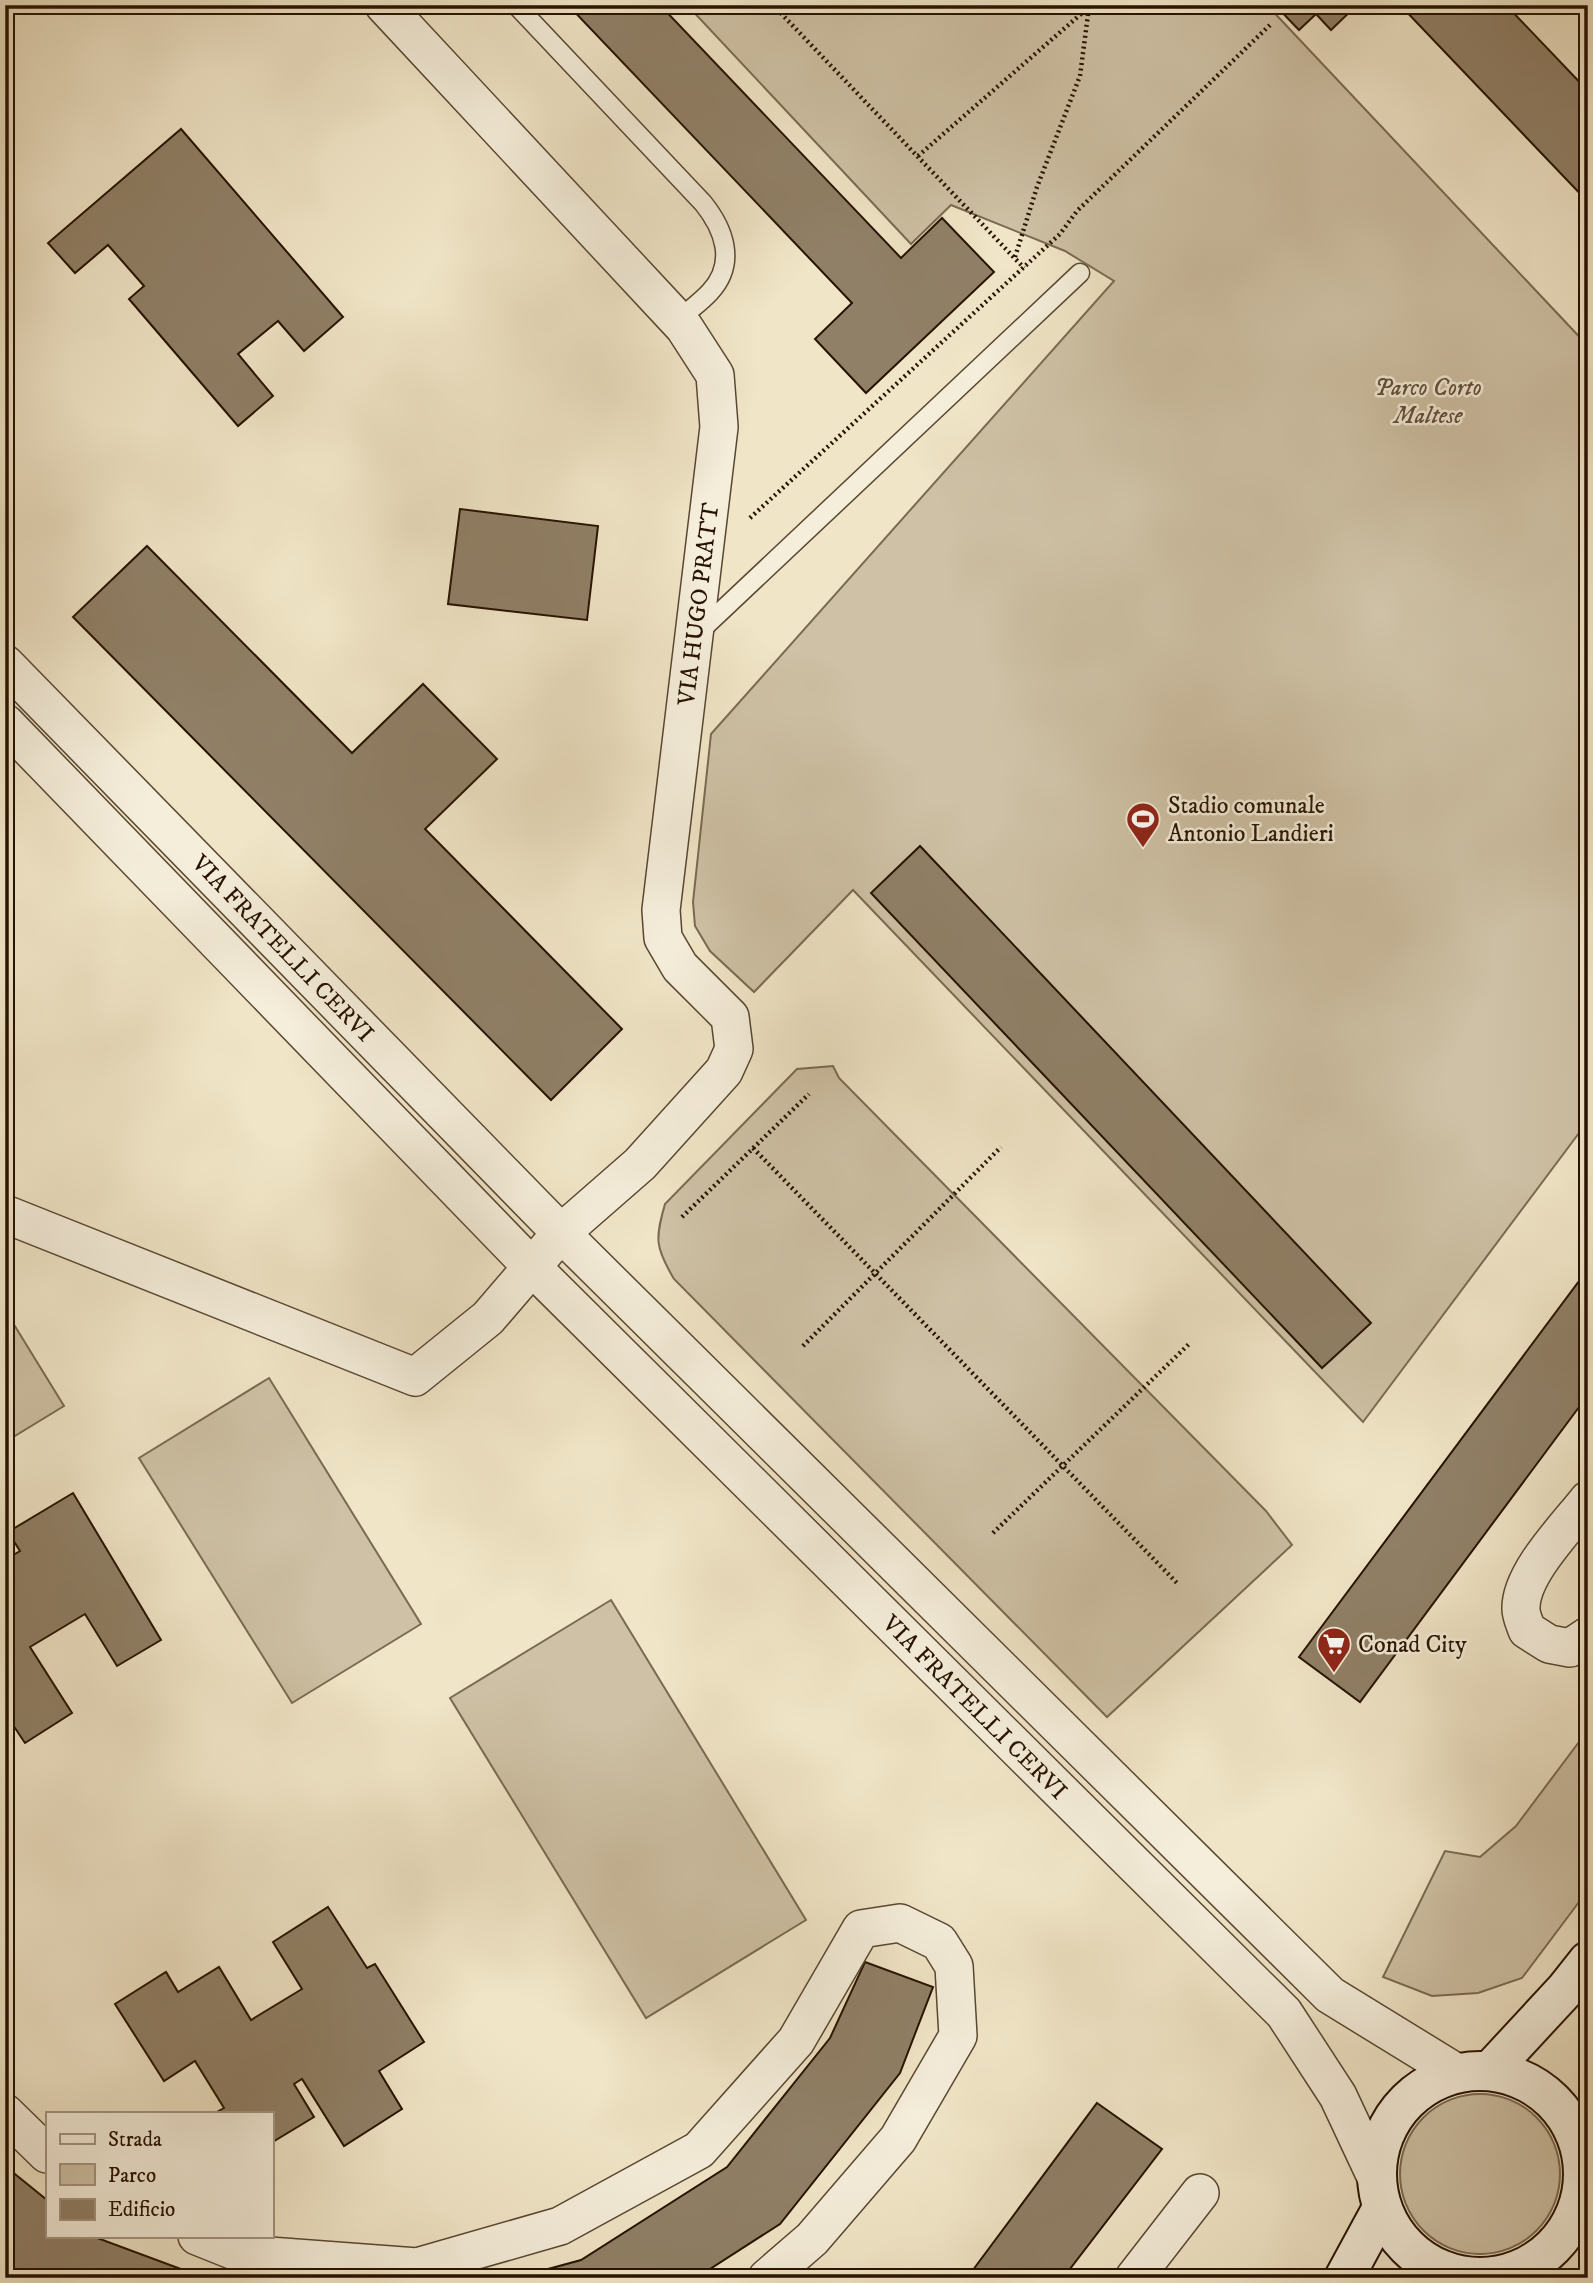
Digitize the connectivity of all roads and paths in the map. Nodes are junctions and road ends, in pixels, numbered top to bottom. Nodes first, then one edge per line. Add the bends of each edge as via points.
1 (384, 5) edge
2 (516, 5) edge
3 (773, 5) edge
4 (1090, 6) edge
5 (1270, 25) dead end
6 (918, 156) junction
7 (1015, 258) junction
8 (1024, 268) junction
9 (1080, 273) dead end
10 (677, 320) junction
11 (703, 561) junction
12 (693, 636) junction
13 (5, 664) edge
14 (5, 723) edge
15 (809, 1094) dead end
16 (1001, 1147) dead end
17 (753, 1148) junction
18 (5, 1214) edge
19 (682, 1217) dead end
20 (561, 1233) junction
21 (532, 1268) junction
22 (876, 1275) junction
23 (1189, 1344) dead end
24 (803, 1346) dead end
25 (1063, 1466) junction
26 (1588, 1500) edge
27 (993, 1533) dead end
28 (1177, 1583) dead end
29 (1588, 1636) edge
30 (1588, 1961) edge
31 (1474, 2072) junction
32 (5, 2113) edge
33 (1583, 2138) edge
34 (46, 2153) edge
35 (1379, 2192) junction
36 (1200, 2193) dead end
37 (202, 2238) edge
38 (1498, 2276) edge
39 (768, 2278) edge
40 (1134, 2278) edge
41 (1344, 2278) edge

1 - 10 street, VIA HUGO PRATT
2 - 10 lane via 715,218 726,254 721,273 712,290
3 - 6 path
4 - 6 path
4 - 7 path via 1080,76
5 - 8 path
6 - 7 path
7 - 8 path
8 - 11 path
9 - 12 lane
10 - 11 street, VIA HUGO PRATT via 715,375 719,427
11 - 12 street, VIA HUGO PRATT
12 - 20 street, VIA HUGO PRATT via 661,909 663,938 680,967 730,1017 734,1049 724,1071 640,1164
13 - 20 street, VIA FRATELLI CERVI
14 - 21 street, VIA FRATELLI CERVI
15 - 17 path
16 - 22 path
17 - 19 path
17 - 22 path
18 - 21 street via 415,1377 488,1318
20 - 21 street
20 - 31 street, VIA FRATELLI CERVI via 1330,1995
21 - 35 street, VIA FRATELLI CERVI via 1284,2013 1338,2096
22 - 24 path
22 - 25 path
23 - 25 path
25 - 27 path
25 - 28 path
26 - 29 street via 1534,1571 1521,1610 1527,1630 1549,1644 1570,1648
30 - 31 main road via 1565,1990
31 - 33 main road via 1521,2079 1549,2096
31 - 35 main road via 1424,2086 1398,2110 1381,2141
32 - 34 street
33 - 38 main road via 1583,2181 1576,2212 1561,2238 1539,2259
35 - 38 main road via 1396,2235 1419,2257 1446,2272
35 - 41 main road
36 - 40 street
37 - 39 street via 242,2254 416,2267 560,2226 699,2150 796,2041 861,1929 900,1923 939,1942 954,1966 958,2036 898,2139 812,2239

